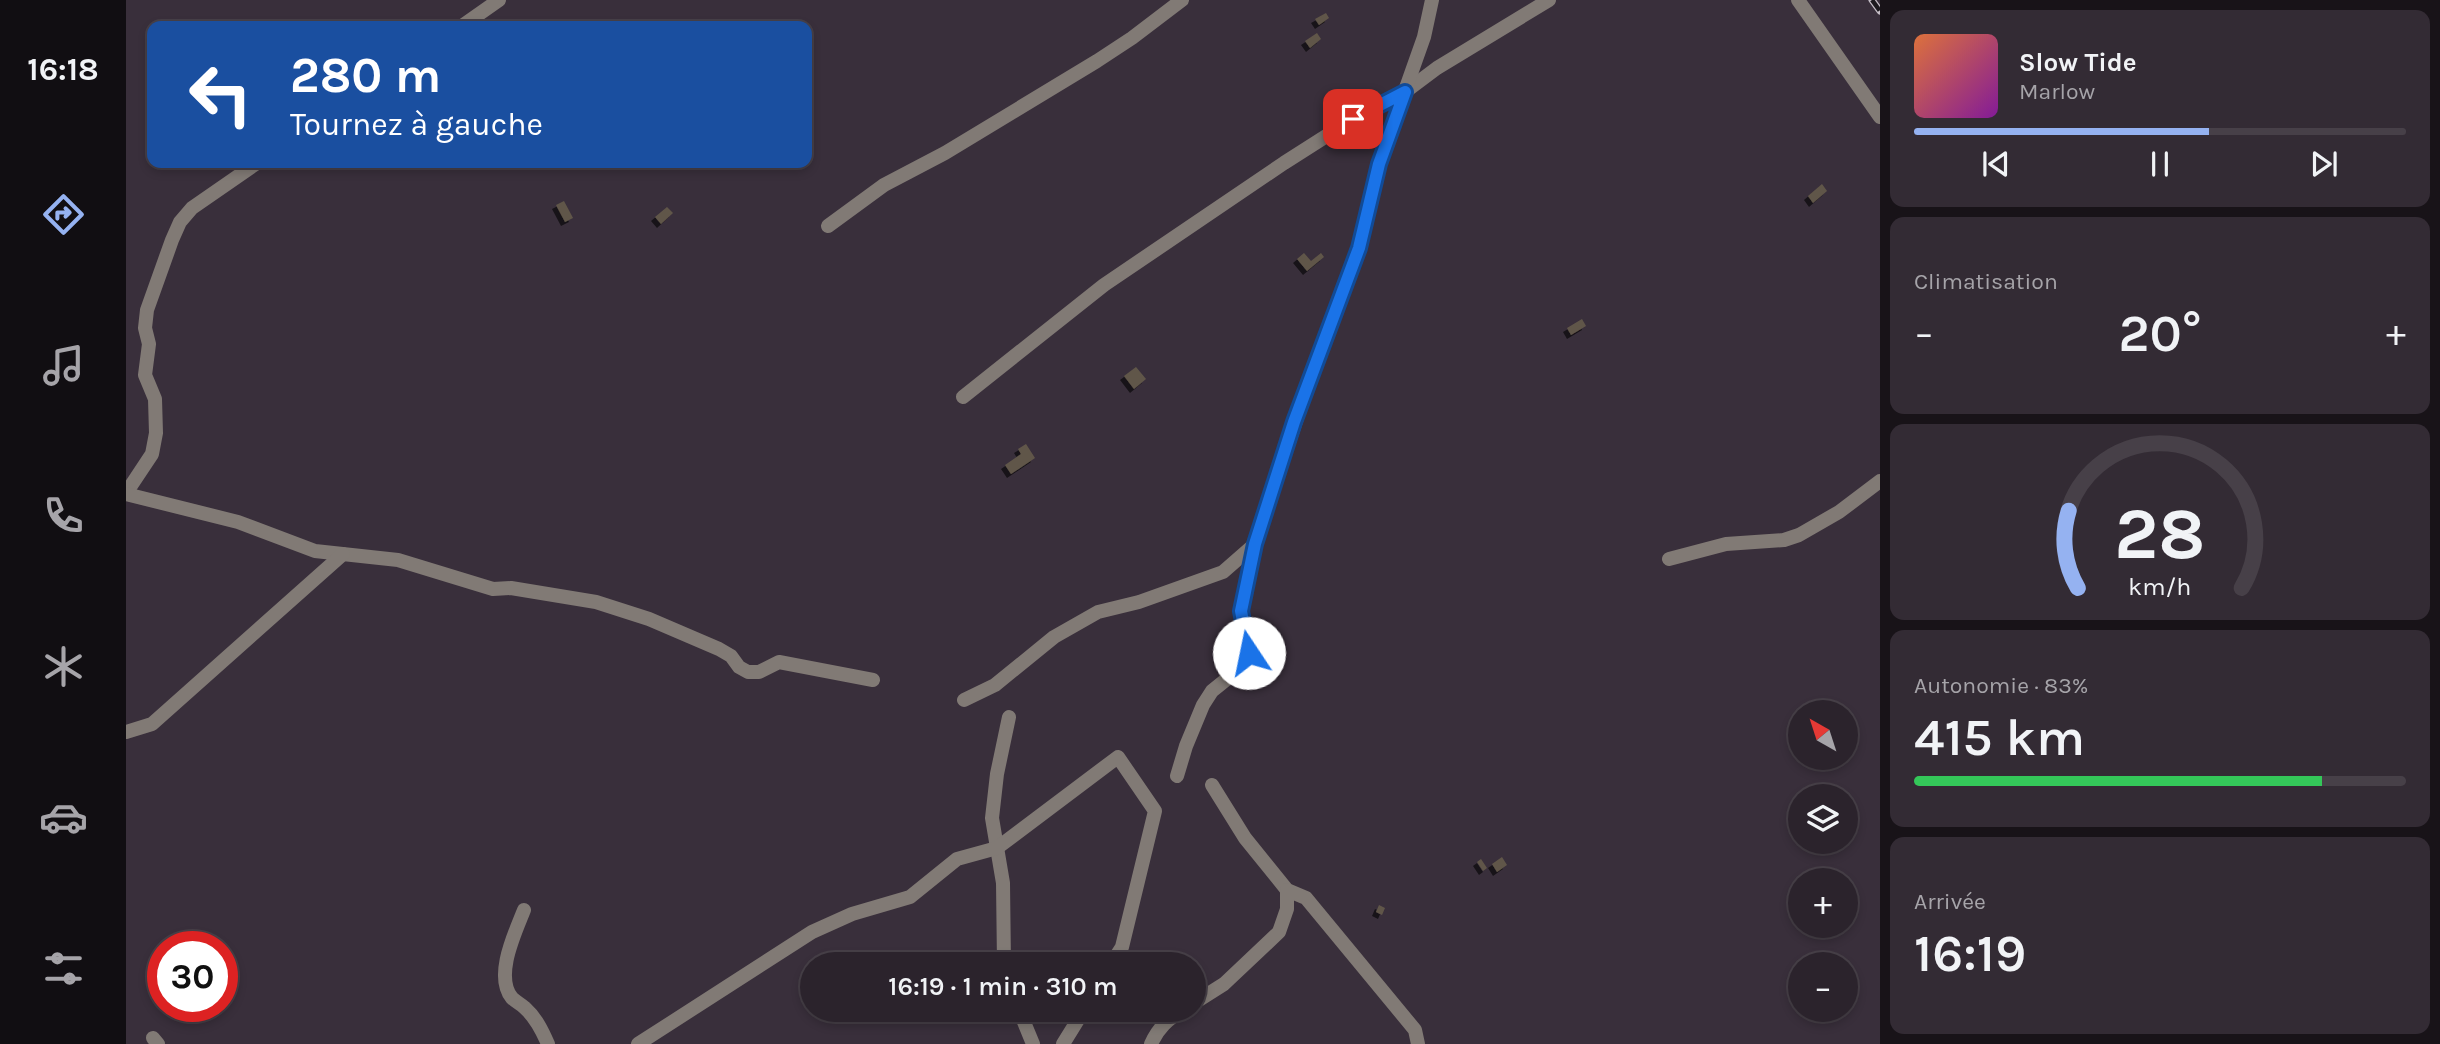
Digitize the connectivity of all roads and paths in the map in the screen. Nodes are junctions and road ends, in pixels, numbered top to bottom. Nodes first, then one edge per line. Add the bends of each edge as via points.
1 (499, 0) edge
2 (1182, 0) edge
3 (1432, 0) edge
4 (1549, 0) edge
5 (1798, 0) edge
6 (469, 21) edge
7 (1405, 92) junction
8 (1880, 117) edge
9 (250, 168) edge
10 (828, 226) dead end
11 (963, 397) dead end
12 (1880, 481) edge
13 (126, 494) edge
14 (1255, 544) junction
15 (342, 554) junction
16 (1669, 559) dead end
17 (873, 680) dead end
18 (964, 699) dead end
19 (1009, 717) dead end
20 (126, 732) edge
21 (1177, 776) dead end
22 (1212, 785) dead end
23 (997, 848) junction
24 (1287, 890) junction
25 (524, 910) dead end
26 (1004, 952) edge
27 (1119, 952) edge
28 (1206, 995) edge
29 (1024, 1022) edge
30 (1077, 1022) edge
31 (1165, 1022) edge
32 (548, 1044) edge
33 (638, 1044) edge
34 (1033, 1044) edge
35 (1063, 1044) edge
36 (1151, 1044) edge
37 (1418, 1044) edge

1 - 6 street
2 - 10 street via 1097,61 884,185
3 - 7 street
4 - 7 street
5 - 8 street
7 - 11 street via 1284,163 1104,285
7 - 14 street via 1379,164 1359,248
9 - 13 street via 192,208 172,240 145,328 149,344 145,375 155,399 156,433 152,454
12 - 16 street via 1799,535 1726,544
13 - 15 street via 238,522 315,551
14 - 18 street via 1223,572 1098,612 1054,636 995,685
14 - 21 street via 1241,611 1249,653 1203,705
15 - 17 street via 398,560 493,589 596,602 719,649 748,672 779,662
15 - 20 street via 152,724
19 - 23 street via 992,818
22 - 24 street via 1245,838
23 - 26 street via 1003,883
23 - 27 street via 1118,757 1156,811
23 - 33 street via 957,859 910,897 812,932
24 - 28 street via 1287,909 1279,932
24 - 37 street via 1306,898 1415,1030
25 - 32 street via 504,975 513,999 539,1024
29 - 34 street
30 - 35 street
31 - 36 street

